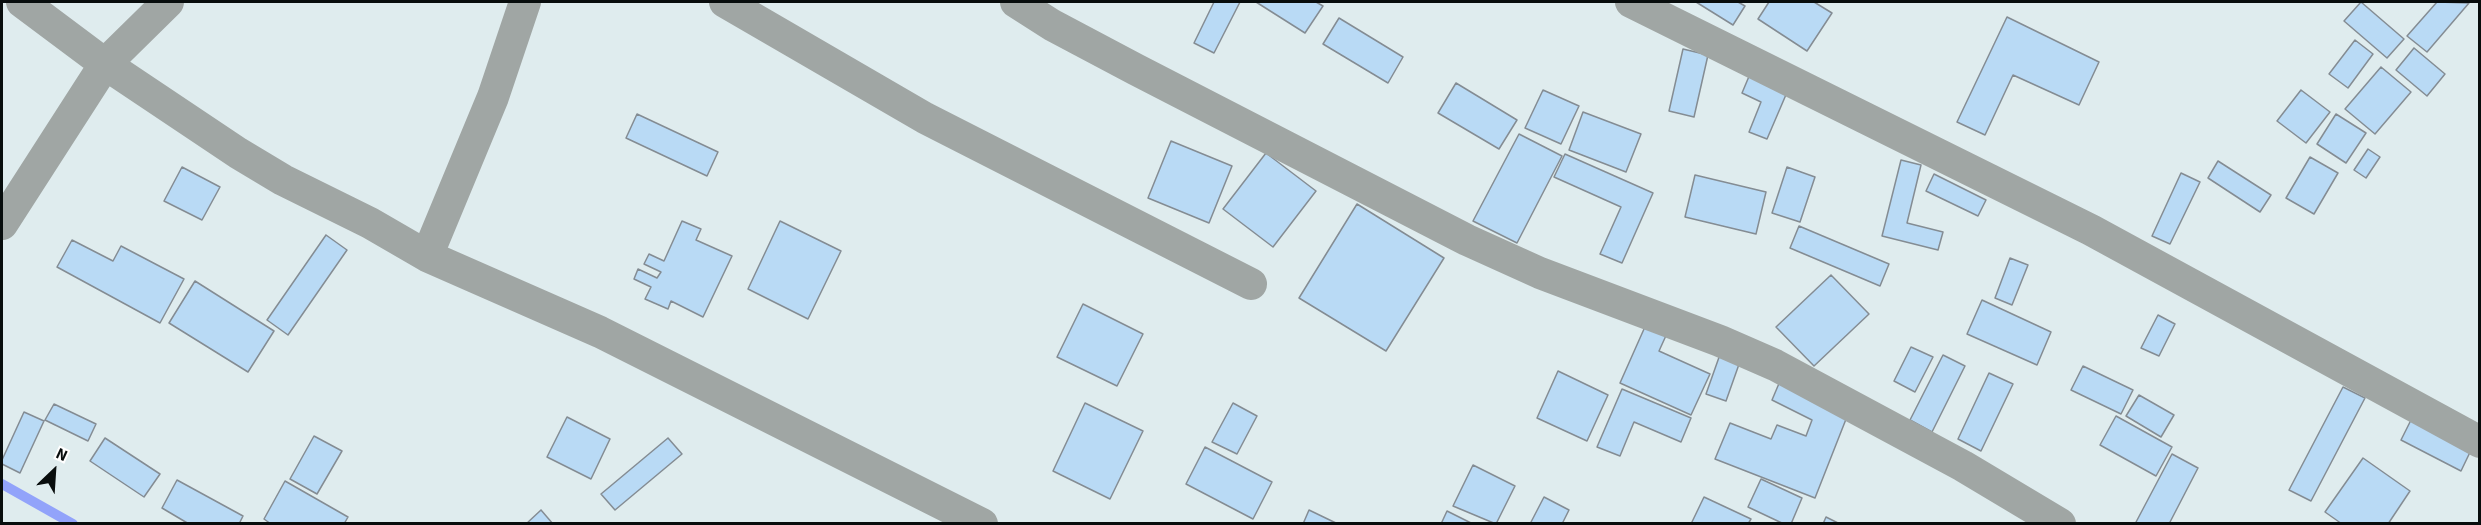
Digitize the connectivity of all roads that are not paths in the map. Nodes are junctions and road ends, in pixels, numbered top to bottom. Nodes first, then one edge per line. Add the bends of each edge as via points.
1 (22, 2) edge
2 (168, 2) edge
3 (525, 2) edge
4 (725, 2) edge
5 (1016, 2) edge
6 (1631, 2) edge
7 (105, 64) junction
8 (2, 224) edge
9 (427, 256) junction
10 (1251, 284) dead end
11 (2480, 441) edge
12 (982, 524) edge
13 (2060, 524) edge

1 - 7 street
2 - 7 street
3 - 9 street via 493,97
4 - 10 street via 925,118
5 - 13 street via 1125,64 1467,240 1539,273 1775,365 1963,466
6 - 11 street via 2091,230
7 - 8 street
7 - 9 street via 283,180
9 - 12 street via 600,332

